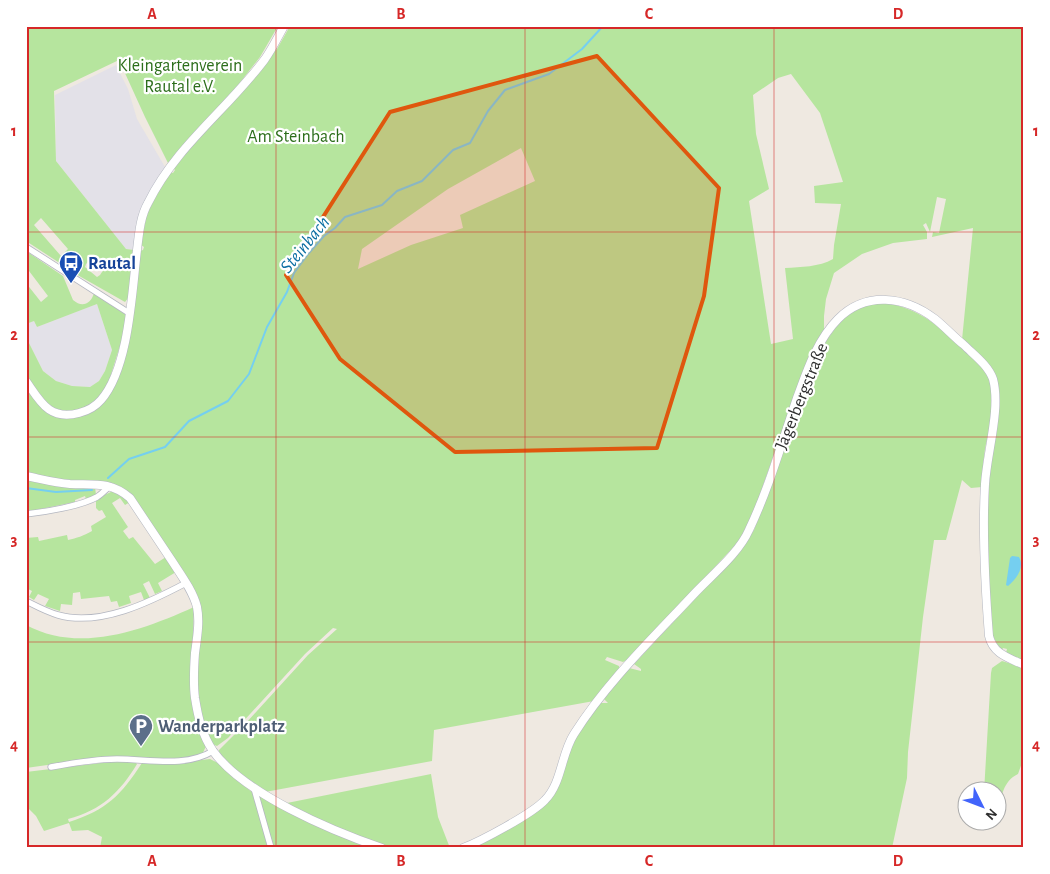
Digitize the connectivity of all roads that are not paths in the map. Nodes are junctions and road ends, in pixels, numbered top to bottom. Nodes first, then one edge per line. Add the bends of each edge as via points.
1 (284, 26) edge
2 (26, 247) edge
3 (129, 313) junction
4 (26, 380) edge
5 (26, 476) edge
6 (110, 486) junction
7 (26, 514) edge
8 (186, 583) junction
9 (26, 601) edge
10 (1024, 665) edge
11 (213, 751) junction
12 (51, 767) dead end
13 (254, 788) junction
14 (271, 848) edge
15 (382, 848) edge
16 (463, 848) edge

1 - 3 street via 264,60 169,168 147,203 140,228
2 - 3 street
3 - 4 street via 116,371 103,398 94,407 69,415 53,412 41,403
5 - 6 street via 70,484
6 - 7 street via 97,497 78,504
6 - 8 street via 130,498
8 - 9 street via 141,605 90,618 59,616
8 - 11 street via 198,616 195,696 205,738
10 - 16 street, Jägerbergstraße via 995,650 989,636 983,527 996,395 991,374 984,363 934,318 916,307 883,299 861,303 829,329 813,358 746,538 606,689 567,744 556,784 547,799 540,806
11 - 12 street via 202,758 182,761 117,759
11 - 13 street
13 - 14 street
13 - 15 street via 326,826

